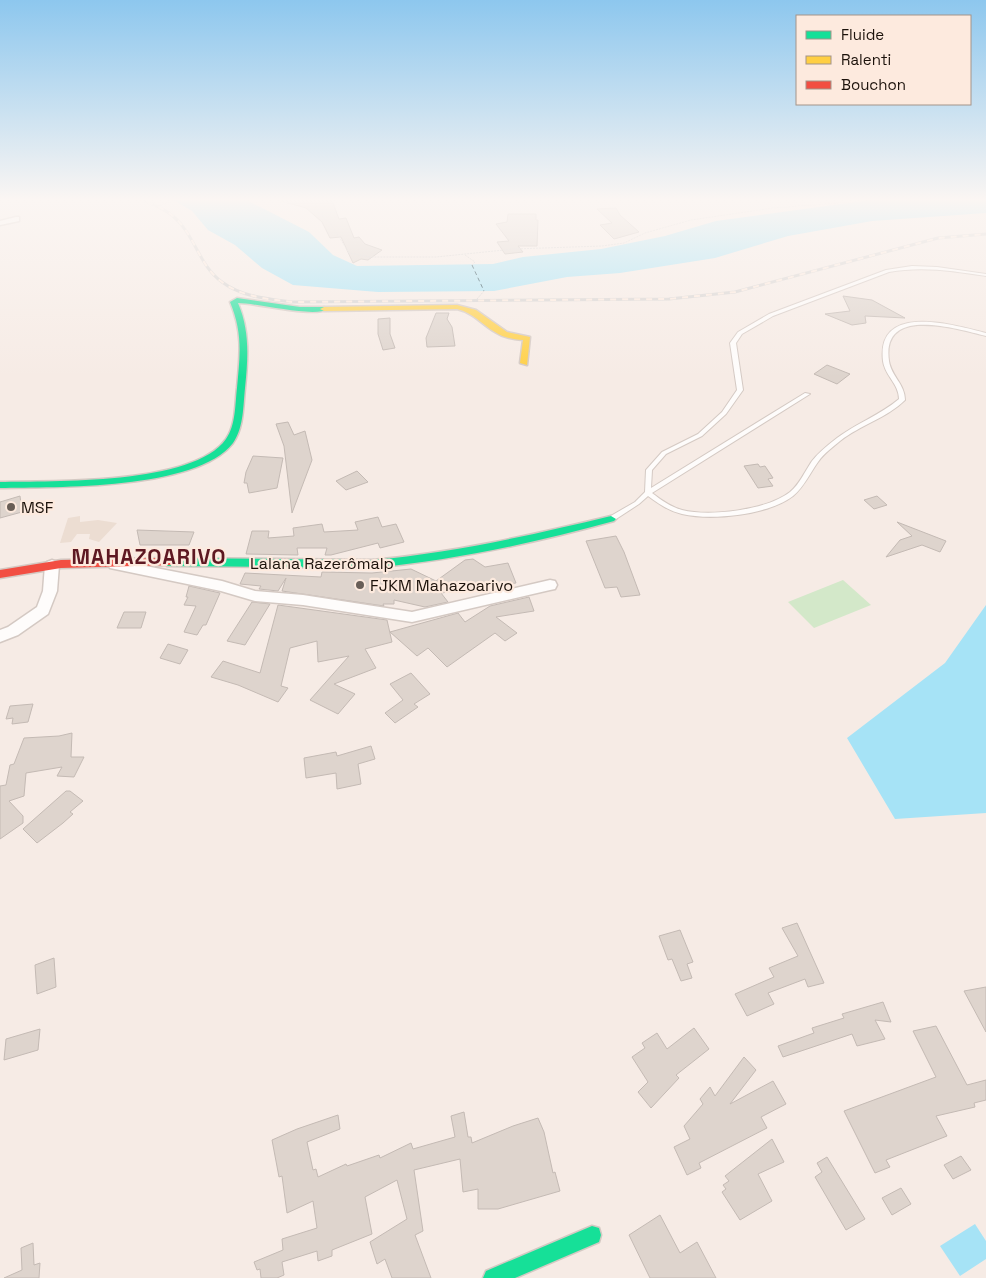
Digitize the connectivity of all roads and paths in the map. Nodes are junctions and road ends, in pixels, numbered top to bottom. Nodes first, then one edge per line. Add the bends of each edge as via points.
1 (401, 258) edge
2 (425, 258) edge
3 (469, 258) edge
4 (472, 265) dead end
5 (986, 275) edge
6 (986, 335) edge
7 (524, 363) dead end
8 (807, 394) dead end
9 (0, 485) edge
10 (648, 493) junction
11 (611, 519) joint
12 (101, 562) junction
13 (52, 565) junction
14 (0, 574) edge
15 (550, 585) dead end
16 (0, 636) edge
17 (592, 1235) dead end
18 (494, 1278) edge

1 - 2 path
3 - 4 path via 475,262
5 - 10 lane via 922,266 906,267 888,271 751,325 733,343 740,390 724,413 700,435 664,453 649,470
6 - 10 lane via 930,322 909,323 894,332 886,342 886,363 903,392 902,400 818,456 791,494 772,505 722,514 688,513 672,509
7 - 9 street via 527,339 503,334 469,309 415,306 300,309 237,300 234,302 242,322 240,402 228,443 201,462 148,476 102,482
8 - 10 lane
10 - 11 lane via 637,504
11 - 12 street, Lalana Razerômalp via 410,562
12 - 13 street, Lalana Razerômalp
12 - 15 street via 222,586 255,596 303,600 412,618
13 - 14 street, Lalana Razerômalp
13 - 16 street via 50,591 42,610 13,631
17 - 18 street

